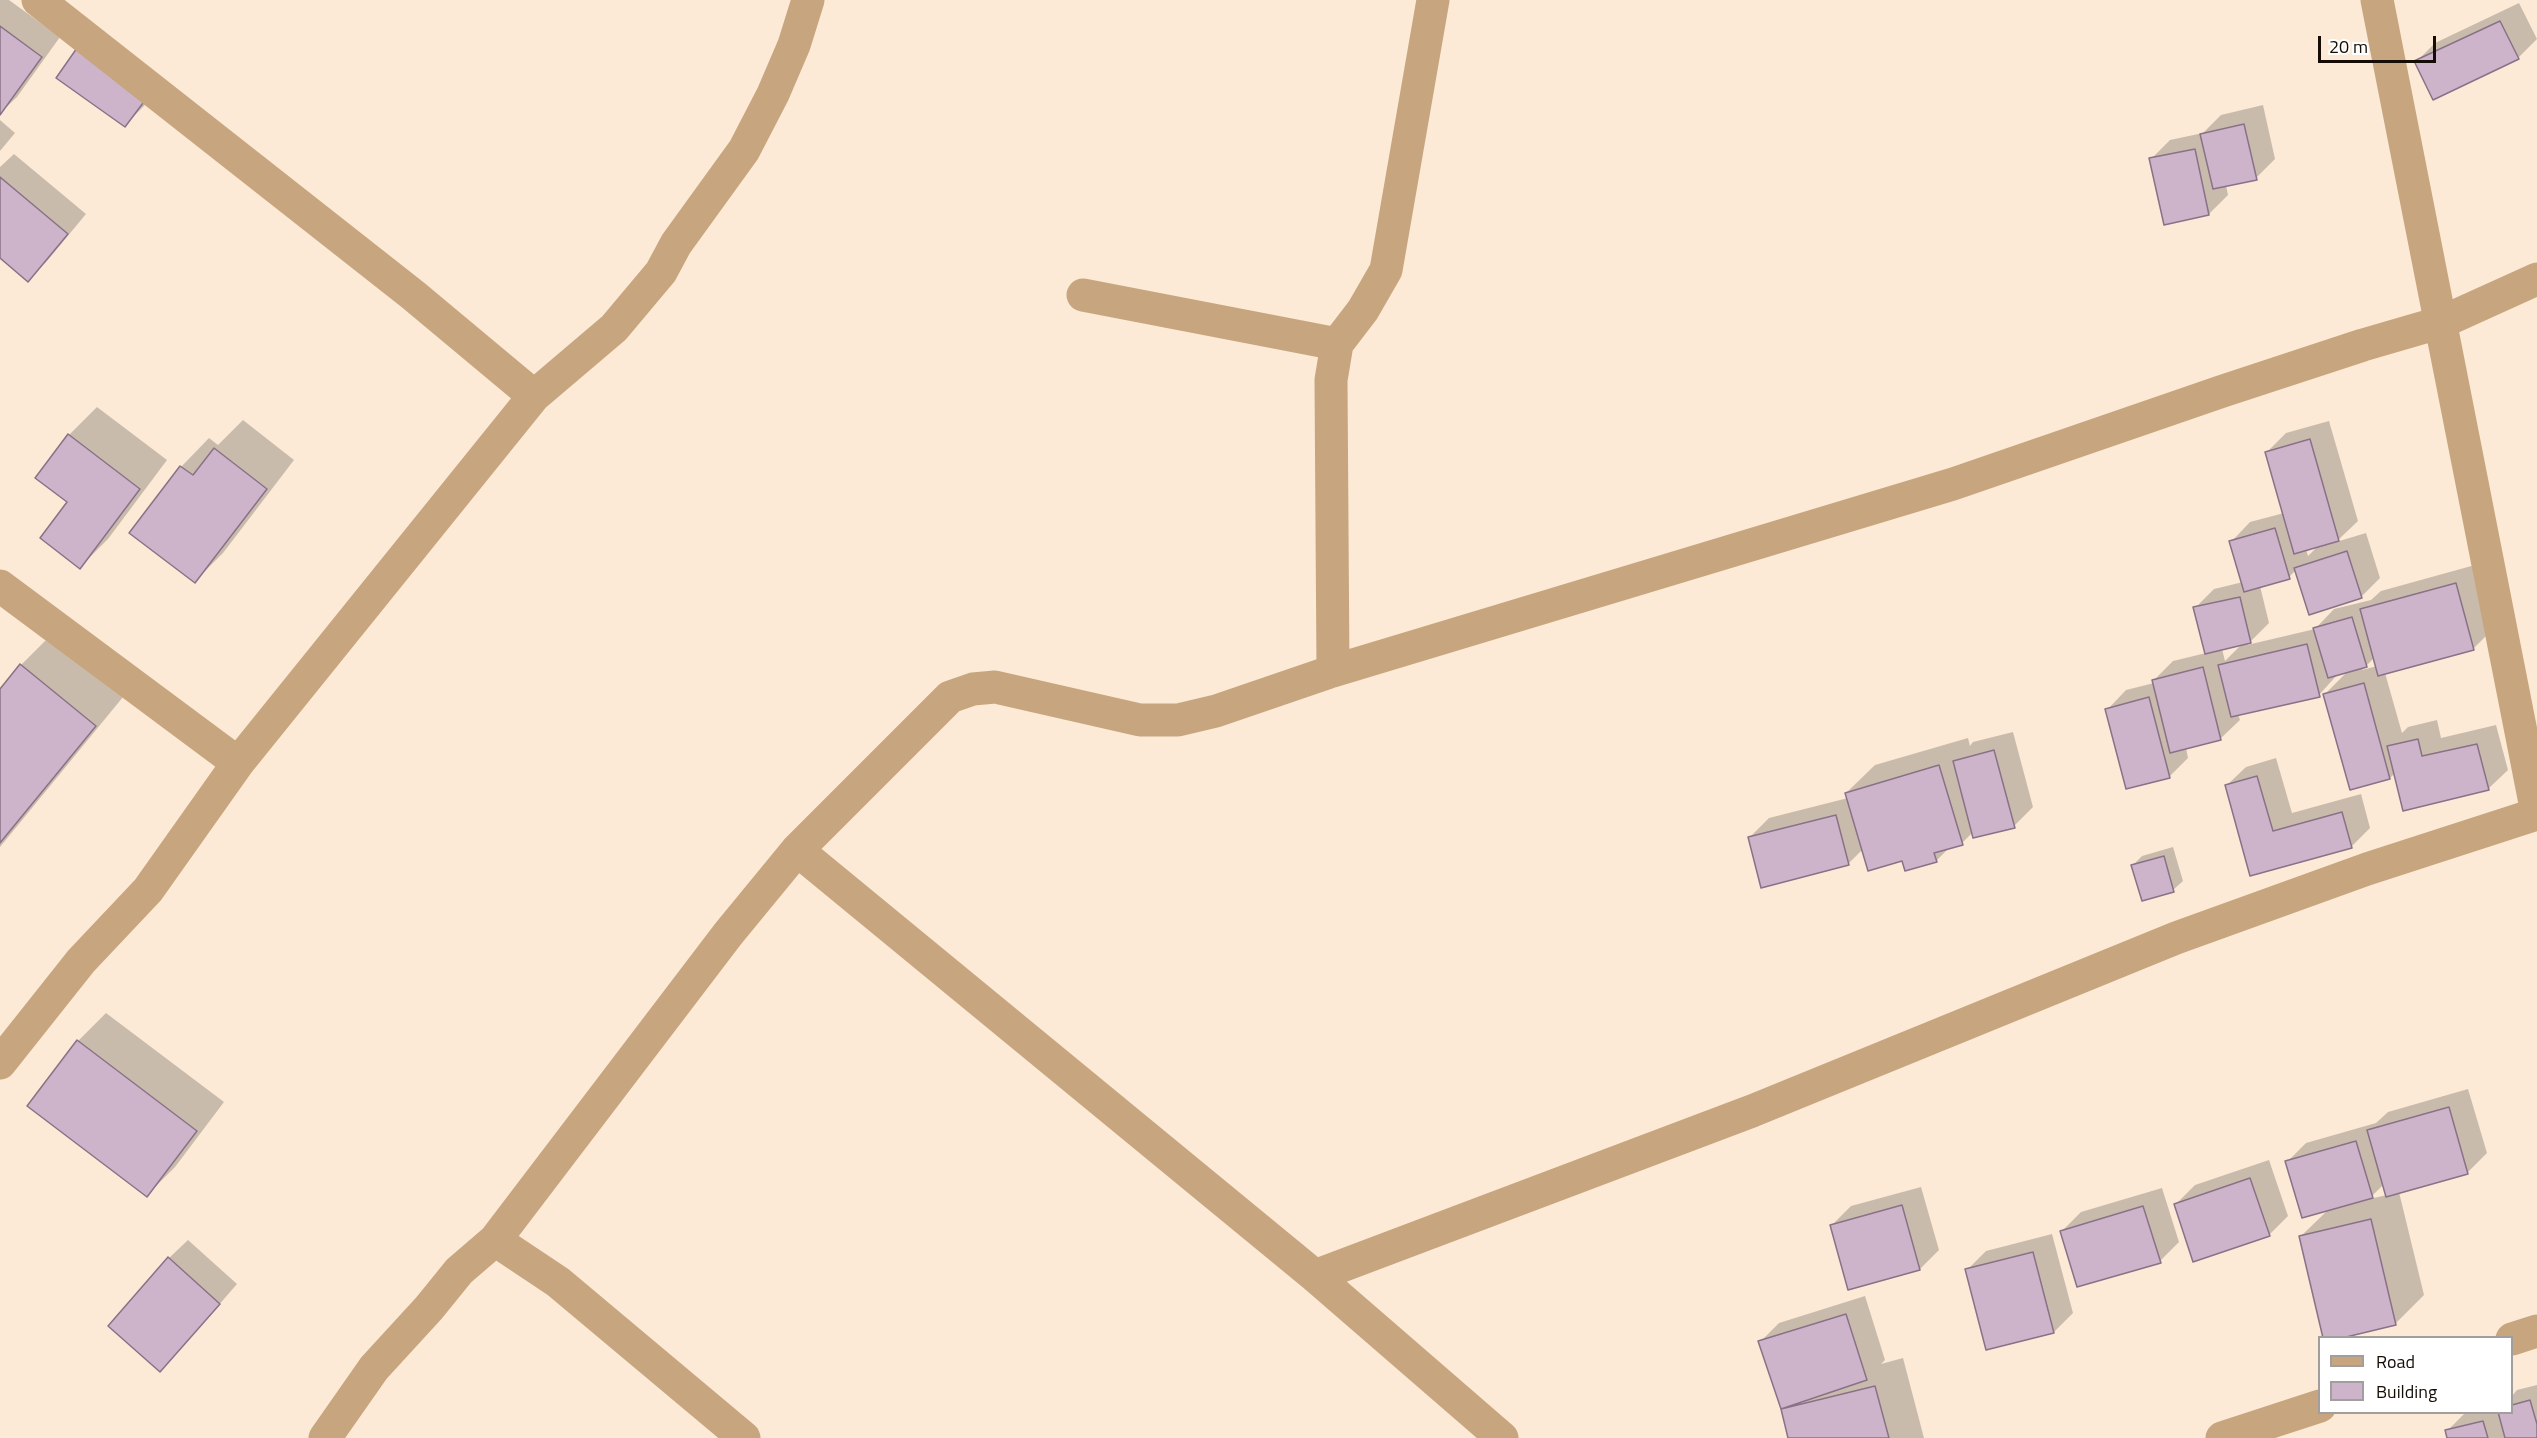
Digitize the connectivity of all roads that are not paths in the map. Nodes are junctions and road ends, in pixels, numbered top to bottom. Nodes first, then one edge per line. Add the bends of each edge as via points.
1 (38, 0) edge
2 (808, 0) edge
3 (1433, 0) edge
4 (2377, 0) edge
5 (2537, 279) edge
6 (1083, 295) dead end
7 (2442, 322) junction
8 (1337, 344) junction
9 (534, 396) junction
10 (0, 586) edge
11 (1333, 671) junction
12 (238, 763) junction
13 (2537, 814) edge
14 (797, 850) junction
15 (0, 1063) edge
16 (495, 1240) junction
17 (1315, 1276) junction
18 (2537, 1331) edge
19 (2513, 1338) edge
20 (2318, 1406) edge
21 (325, 1438) edge
22 (744, 1438) edge
23 (1502, 1438) edge
24 (2222, 1438) edge

1 - 9 street via 413,295
2 - 9 street via 794,45 744,150 676,244 661,272 614,328
3 - 8 street via 1386,270
4 - 7 street
5 - 7 street
6 - 8 street
7 - 11 street via 2234,387 1953,484
7 - 13 street
8 - 11 street via 1331,380
9 - 12 street
10 - 12 street
11 - 14 street via 1178,720 1140,720 995,687 957,694
12 - 15 street via 148,890 81,961
13 - 17 street via 2367,869 2176,938 1752,1111
14 - 16 street via 728,934
14 - 17 street
16 - 21 street via 459,1271 374,1368
16 - 22 street via 558,1282
17 - 23 street
18 - 19 street
20 - 24 street

